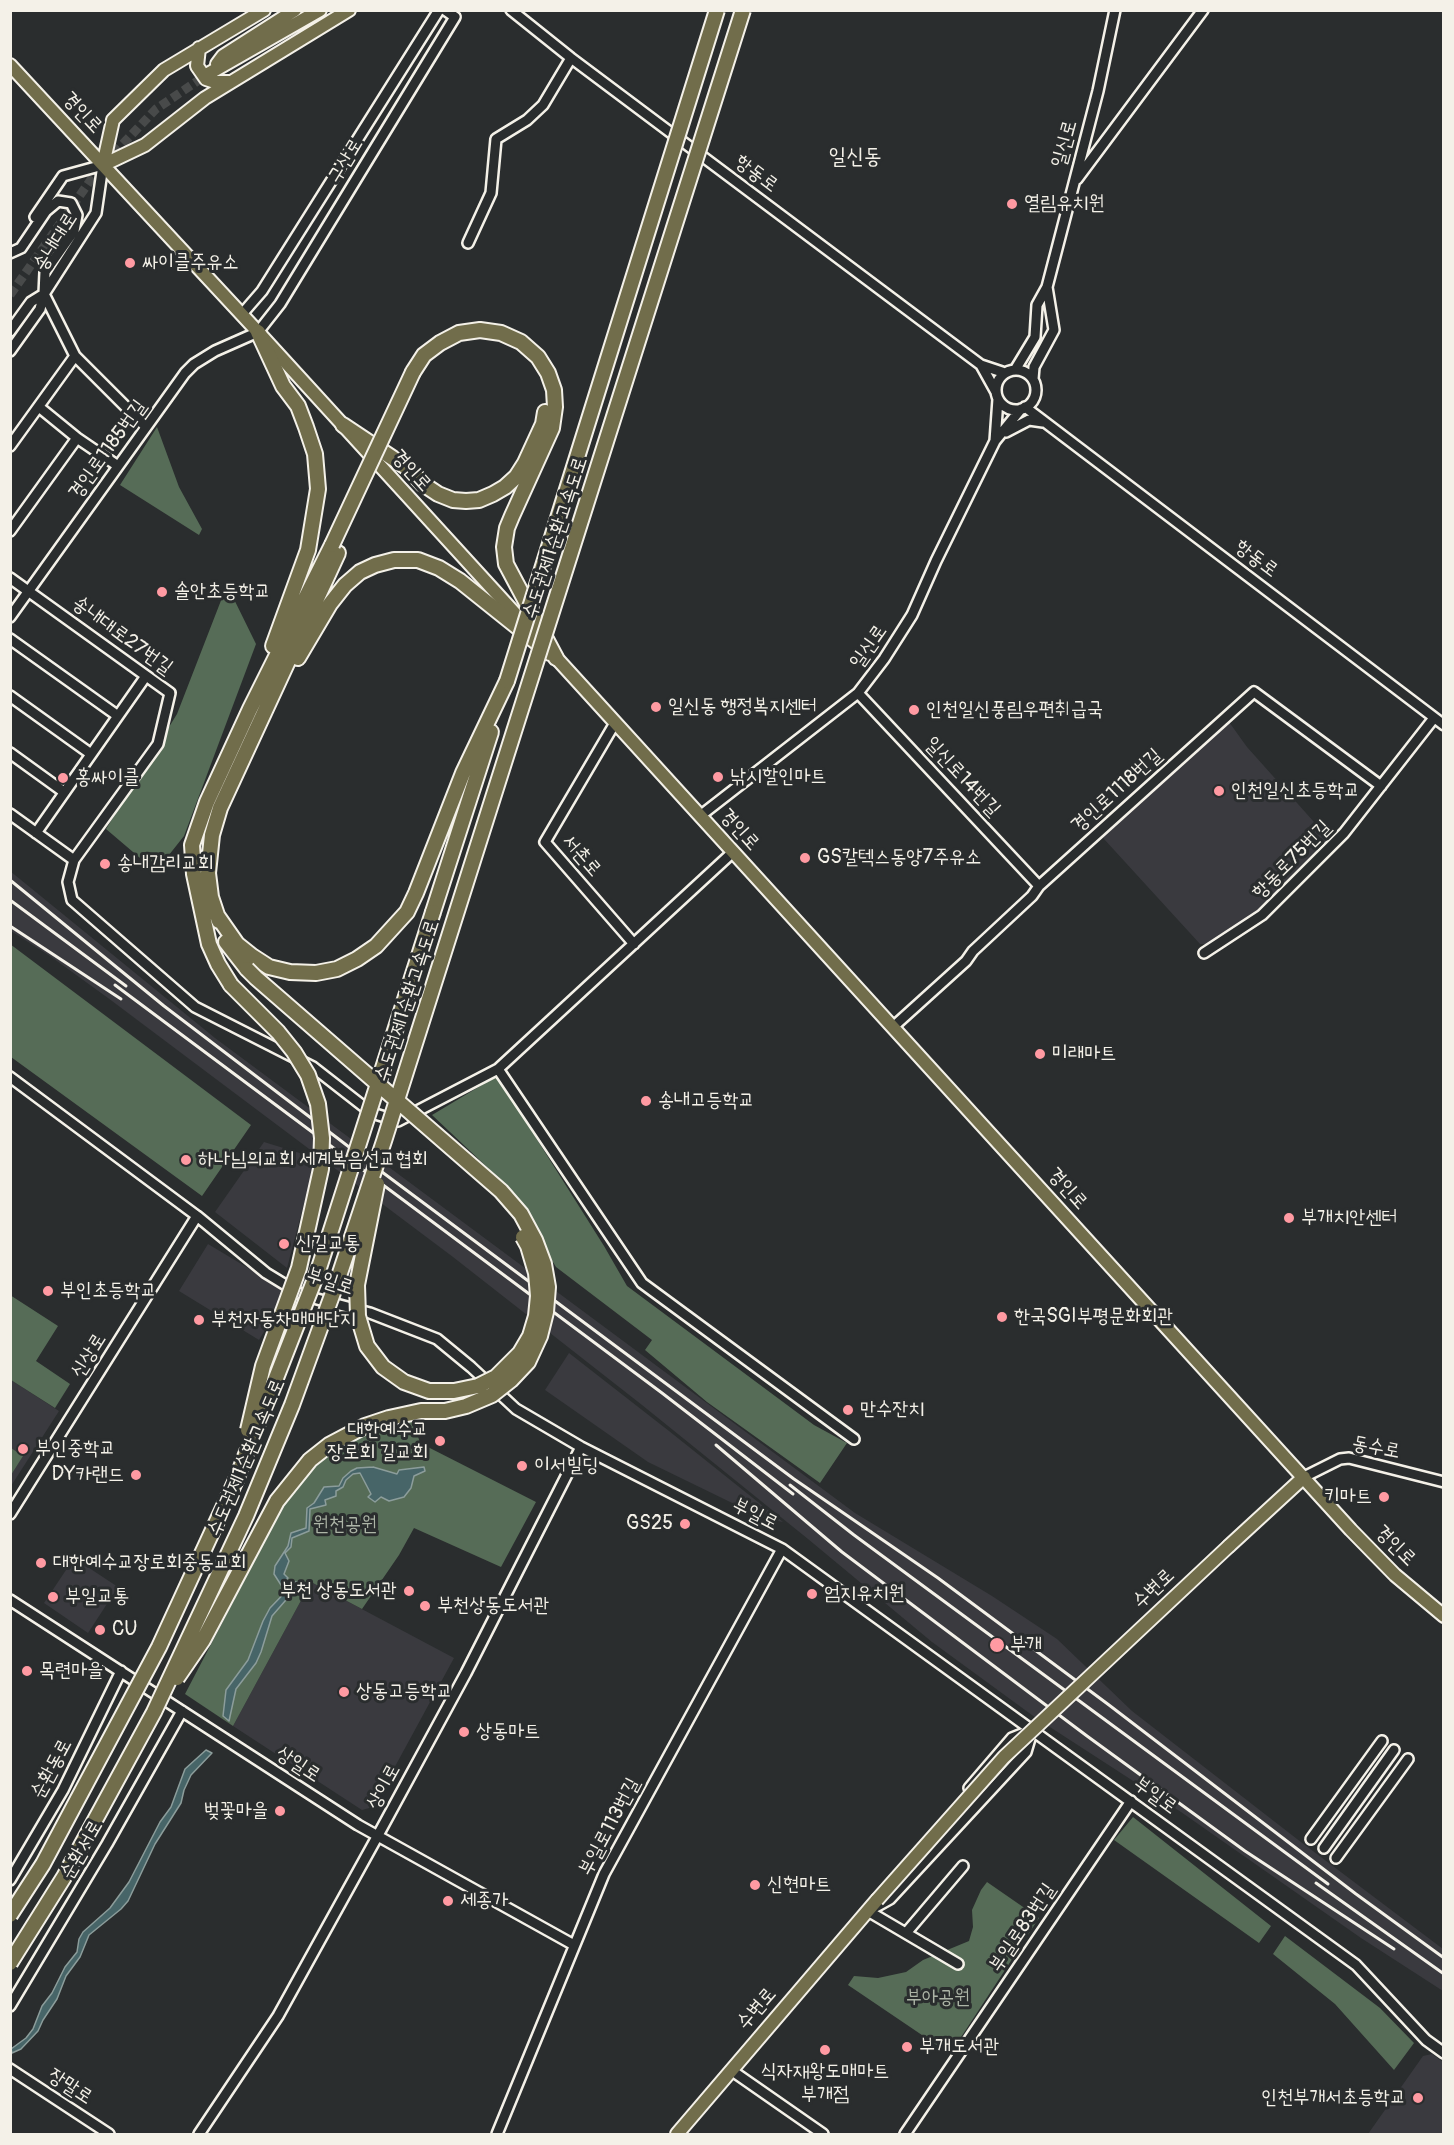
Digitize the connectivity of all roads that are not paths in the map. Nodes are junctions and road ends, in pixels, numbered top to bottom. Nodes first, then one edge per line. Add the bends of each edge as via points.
1 (264, 10) edge
2 (295, 10) edge
3 (320, 10) edge
4 (349, 10) edge
5 (439, 10) edge
6 (445, 10) edge
7 (511, 10) edge
8 (717, 10) edge
9 (743, 10) edge
10 (1115, 10) edge
11 (1203, 10) edge
12 (199, 48) junction
13 (571, 58) junction
14 (10, 65) edge
15 (232, 82) junction
16 (103, 165) junction
17 (1073, 186) junction
18 (468, 243) dead end
19 (11, 253) edge
20 (1047, 286) junction
21 (44, 294) junction
22 (242, 314) junction
23 (10, 331) edge
24 (258, 332) junction
25 (10, 351) edge
26 (75, 356) junction
27 (981, 365) junction
28 (1015, 370) junction
29 (1005, 373) junction
30 (417, 374) junction
31 (1033, 378) junction
32 (997, 396) junction
33 (1035, 397) junction
34 (39, 406) junction
35 (1023, 408) junction
36 (1046, 422) junction
37 (343, 425) junction
38 (146, 427) junction
39 (77, 438) junction
40 (995, 441) junction
41 (10, 446) edge
42 (118, 466) junction
43 (10, 531) edge
44 (336, 546) junction
45 (10, 578) edge
46 (29, 591) junction
47 (10, 617) edge
48 (10, 639) edge
49 (556, 658) junction
50 (146, 676) junction
51 (507, 681) junction
52 (858, 693) junction
53 (10, 696) edge
54 (250, 709) junction
55 (118, 716) junction
56 (1434, 718) junction
57 (615, 723) junction
58 (259, 724) junction
59 (1443, 725) edge
60 (10, 753) edge
61 (91, 754) junction
62 (1381, 786) junction
63 (64, 792) junction
64 (10, 814) edge
65 (700, 816) junction
66 (36, 833) junction
67 (733, 852) junction
68 (74, 860) junction
69 (1040, 886) junction
70 (634, 944) junction
71 (1204, 954) dead end
72 (243, 971) junction
73 (892, 1027) junction
74 (498, 1069) junction
75 (10, 1077) edge
76 (384, 1141) junction
77 (197, 1216) junction
78 (854, 1439) dead end
79 (581, 1447) junction
80 (1304, 1477) junction
81 (236, 1480) junction
82 (1443, 1482) edge
83 (10, 1514) edge
84 (782, 1549) junction
85 (10, 1600) edge
86 (1443, 1616) edge
87 (121, 1671) junction
88 (182, 1711) junction
89 (154, 1712) junction
90 (1032, 1730) junction
91 (1382, 1741) dead end
92 (1394, 1750) dead end
93 (1408, 1759) dead end
94 (1131, 1801) junction
95 (377, 1837) junction
96 (1311, 1839) dead end
97 (1324, 1848) dead end
98 (1336, 1858) dead end
99 (963, 1866) dead end
100 (10, 1880) edge
101 (868, 1911) junction
102 (10, 1915) edge
103 (906, 1933) junction
104 (574, 1945) junction
105 (10, 1963) edge
106 (958, 1964) dead end
107 (10, 2006) edge
108 (1443, 2053) edge
109 (10, 2069) edge
110 (731, 2070) junction
111 (109, 2134) edge
112 (199, 2134) edge
113 (497, 2134) edge
114 (677, 2134) edge
115 (824, 2134) edge
116 (904, 2134) edge

1 - 12 main road
2 - 3 main road via 223,56 208,74
4 - 15 main road
5 - 22 street, 구산로 via 262,291
6 - 24 street, 구산로 via 455,17 280,304
7 - 13 street, 항동로
8 - 51 highway, 수도권제1순환고속도로, bridge
9 - 76 highway, 수도권제1순환고속도로, bridge
10 - 17 street, 일신로
11 - 17 street
12 - 15 main road via 197,66 206,79
12 - 16 main road via 164,70 113,120
13 - 18 street via 543,105 496,139 492,193
13 - 27 street, 항동로
14 - 16 main road, 경인로
15 - 16 main road via 145,144
16 - 19 street, 송내대로 via 63,176
16 - 21 street, 송내대로 via 96,213
16 - 22 main road, 경인로
17 - 20 street, 일신로
19 - 21 street via 21,248 46,211 58,201 71,203 77,214 74,231 45,272
20 - 28 street, 일신로 via 1037,306 1035,337
20 - 31 street, 일신로 via 1054,330 1034,367
21 - 23 street, 송내대로 via 31,302
21 - 25 street, 송내대로 via 40,309
21 - 26 street
22 - 24 main road, 경인로
24 - 37 main road, 경인로
24 - 38 street, 경인로1185번길 via 194,364
24 - 54 highway via 283,386 298,406 315,454 318,489 308,550
26 - 34 street
26 - 38 street
27 - 29 street, 항동로
27 - 32 street, 항동로
28 - 29 street
28 - 31 street
29 - 32 street via 998,382
30 - 37 highway via 444,350 461,341 480,338 516,349 531,363 545,393 543,424 525,463 505,487 478,500 453,500 423,484 409,469
30 - 44 highway, bridge
30 - 49 highway via 424,355 440,343 459,333 480,330 501,333 521,342 548,373 554,390 552,428 507,528 504,547 506,564
31 - 33 street
32 - 35 street via 1008,408
32 - 40 street, 일신로
33 - 35 street
33 - 36 street, 항동로
34 - 39 street
34 - 41 street
35 - 36 street, 항동로
35 - 40 street, 일신로
36 - 40 street via 1029,420
36 - 56 street, 항동로
37 - 49 main road, 경인로
38 - 42 street, 경인로1185번길
39 - 42 street
39 - 43 street
40 - 52 street, 일신로 via 912,615
42 - 46 street, 경인로1185번길
44 - 54 highway
44 - 58 highway
45 - 46 street, 송내대로27번길
46 - 47 street, 경인로1185번길
46 - 50 street, 송내대로27번길
48 - 55 street
49 - 57 main road, 경인로
49 - 58 highway via 439,568 418,560 394,560 367,569 345,585
50 - 55 street
50 - 68 street, 송내대로27번길 via 170,693 158,744
51 - 72 highway via 464,773 416,894 392,931 376,946 337,969 316,973 269,967
51 - 81 highway, 수도권제1순환고속도로, bridge via 318,1271
52 - 65 street, 일신로
52 - 69 street, 일신로14번길
53 - 61 street
54 - 72 highway via 207,802 192,845 202,914 219,948
55 - 61 street
56 - 59 street, 항동로
56 - 62 street, 항동로75번길
57 - 65 main road, 경인로
57 - 70 street, 서촌로 via 545,842
58 - 72 highway via 220,808 208,873 216,914
60 - 63 street
61 - 63 street
62 - 69 street, 경인로1118번길 via 1254,692
62 - 71 street, 항동로75번길 via 1344,833 1262,915
63 - 66 street
64 - 66 street
65 - 67 main road, 경인로
66 - 68 street
67 - 70 street
67 - 73 main road, 경인로
68 - 74 street via 68,882 72,900 195,1007 313,1067 372,1113 398,1121
69 - 73 street, 경인로1118번길 via 966,961
70 - 74 street
72 - 76 highway, bridge via 464,1169 514,1220 536,1273 536,1316 520,1353 496,1377 478,1386 429,1391 404,1382 383,1367 367,1346 358,1316 357,1285
72 - 81 highway, bridge via 308,1075 318,1104 322,1138 321,1169 299,1268 263,1366
72 - 89 highway, bridge via 256,978 501,1191 520,1214 544,1264 548,1287 546,1312 528,1362 492,1395 466,1406 365,1426 310,1460 277,1501 203,1640
73 - 80 main road, 경인로
74 - 78 street via 642,1283
75 - 77 street, 부일로
76 - 89 highway, 수도권제1순환고속도로, bridge via 292,1405 246,1516
77 - 79 street, 부일로 via 266,1273 302,1295 370,1313 437,1340 516,1409
77 - 83 street, 신상로
79 - 84 street, 부일로
79 - 95 street, 상이로
80 - 82 street, 동수로 via 1349,1458
80 - 86 main road, 경인로 via 1395,1575
80 - 101 main road, 수변로, bridge via 1004,1757
81 - 102 highway, 수도권제1순환고속도로, bridge via 159,1647 43,1864
84 - 90 street, 부일로
84 - 104 street, 부일로113번길 via 604,1874
85 - 87 street, 상일로
87 - 88 street, 상일로
87 - 100 street, 순환동로 via 63,1790
88 - 95 street, 상일로
88 - 107 street, 순환서로
89 - 105 highway, 수도권제1순환고속도로, bridge via 64,1877
90 - 94 street, 부일로
90 - 101 street, 수변로 via 1012,1738 872,1899
90 - 101 street, 수변로 via 1026,1752 890,1899
91 - 96 street
92 - 97 street
93 - 98 street
94 - 108 street, 부일로 via 1356,1965
94 - 116 street, 부일로83번길
95 - 104 street, 상일로
95 - 112 street, 상이로 via 278,2016
99 - 103 street
101 - 103 street
101 - 110 main road, 수변로
103 - 106 street
104 - 113 street, 부일로113번길
109 - 111 street, 장말로
110 - 114 main road, 수변로
110 - 115 street

